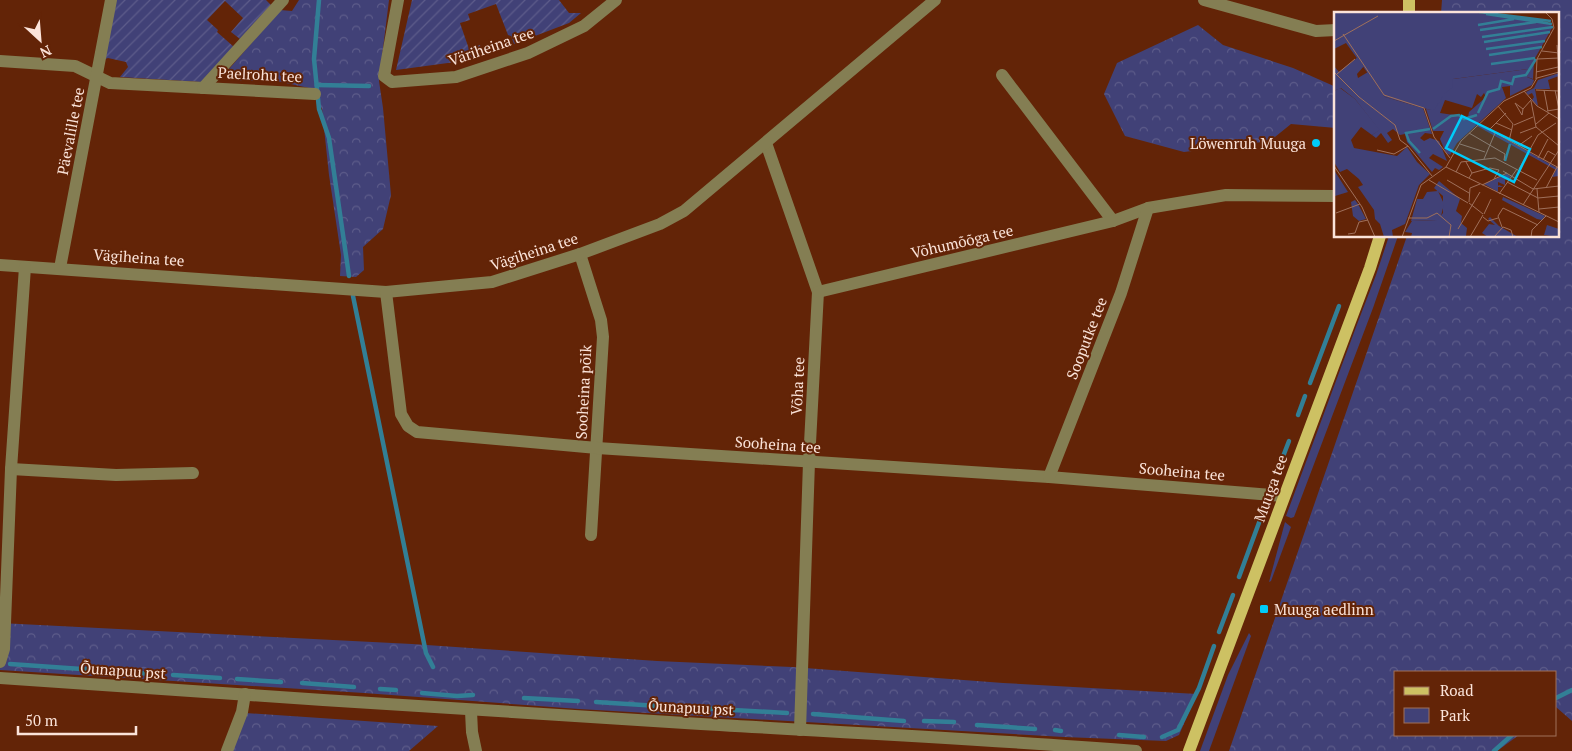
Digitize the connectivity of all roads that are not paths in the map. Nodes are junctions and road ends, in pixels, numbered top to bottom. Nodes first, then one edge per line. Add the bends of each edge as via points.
1 (111, 0) edge
2 (283, 0) edge
3 (398, 0) edge
4 (616, 0) edge
5 (935, 0) edge
6 (1204, 0) edge
7 (1334, 30) edge
8 (0, 60) edge
9 (1002, 75) dead end
10 (97, 76) junction
11 (203, 88) junction
12 (315, 94) dead end
13 (766, 143) junction
14 (1334, 196) edge
15 (1148, 208) junction
16 (1114, 221) junction
17 (1379, 238) edge
18 (580, 254) junction
19 (0, 265) edge
20 (25, 267) junction
21 (60, 268) junction
22 (386, 292) junction
23 (818, 292) junction
24 (597, 448) junction
25 (809, 462) junction
26 (11, 469) junction
27 (193, 472) dead end
28 (1049, 477) junction
29 (1284, 496) junction
30 (591, 535) dead end
31 (0, 662) edge
32 (0, 678) edge
33 (244, 694) junction
34 (471, 710) junction
35 (800, 730) junction
36 (952, 745) edge
37 (227, 751) edge
38 (476, 751) edge
39 (1136, 751) edge
40 (1189, 751) edge

1 - 10 street, Päevalille tee
2 - 11 street, Paelrohu tee
3 - 4 street, Väriheina tee via 384,76 392,82 456,77 528,53 584,26
5 - 13 street, Vägiheina tee
6 - 7 street via 1316,30
8 - 10 street, Paelrohu tee via 74,66
9 - 16 street
10 - 11 street, Paelrohu tee via 110,83
10 - 21 street, Päevalille tee
11 - 12 street, Paelrohu tee
13 - 18 street, Vägiheina tee via 684,211
13 - 23 street, Võha tee
14 - 15 street, Võhumõõga tee via 1226,195
15 - 16 street, Võhumõõga tee
15 - 28 street, Sooputke tee via 1121,293
16 - 23 street, Võhumõõga tee
17 - 29 main road, Muuga tee
18 - 22 street, Vägiheina tee via 492,282
18 - 24 street, Sooheina põik via 601,320 603,337
19 - 20 street, Vägiheina tee
20 - 21 street, Vägiheina tee
20 - 26 street
21 - 22 street, Vägiheina tee
22 - 24 street, Sooheina tee via 399,404 408,426 417,432 430,434
23 - 25 street, Võha tee
24 - 25 street, Sooheina tee
24 - 30 street, Sooheina põik
25 - 28 street, Sooheina tee
25 - 35 street, Võha tee
26 - 27 street via 116,476
26 - 31 street via 4,649
28 - 29 street, Sooheina tee
29 - 40 main road, Muuga tee
32 - 33 street, Õunapuu pst
33 - 34 street, Õunapuu pst
33 - 37 street via 242,712
34 - 35 street, Õunapuu pst
34 - 38 street
35 - 36 street, Õunapuu pst
36 - 39 street, Õunapuu pst

